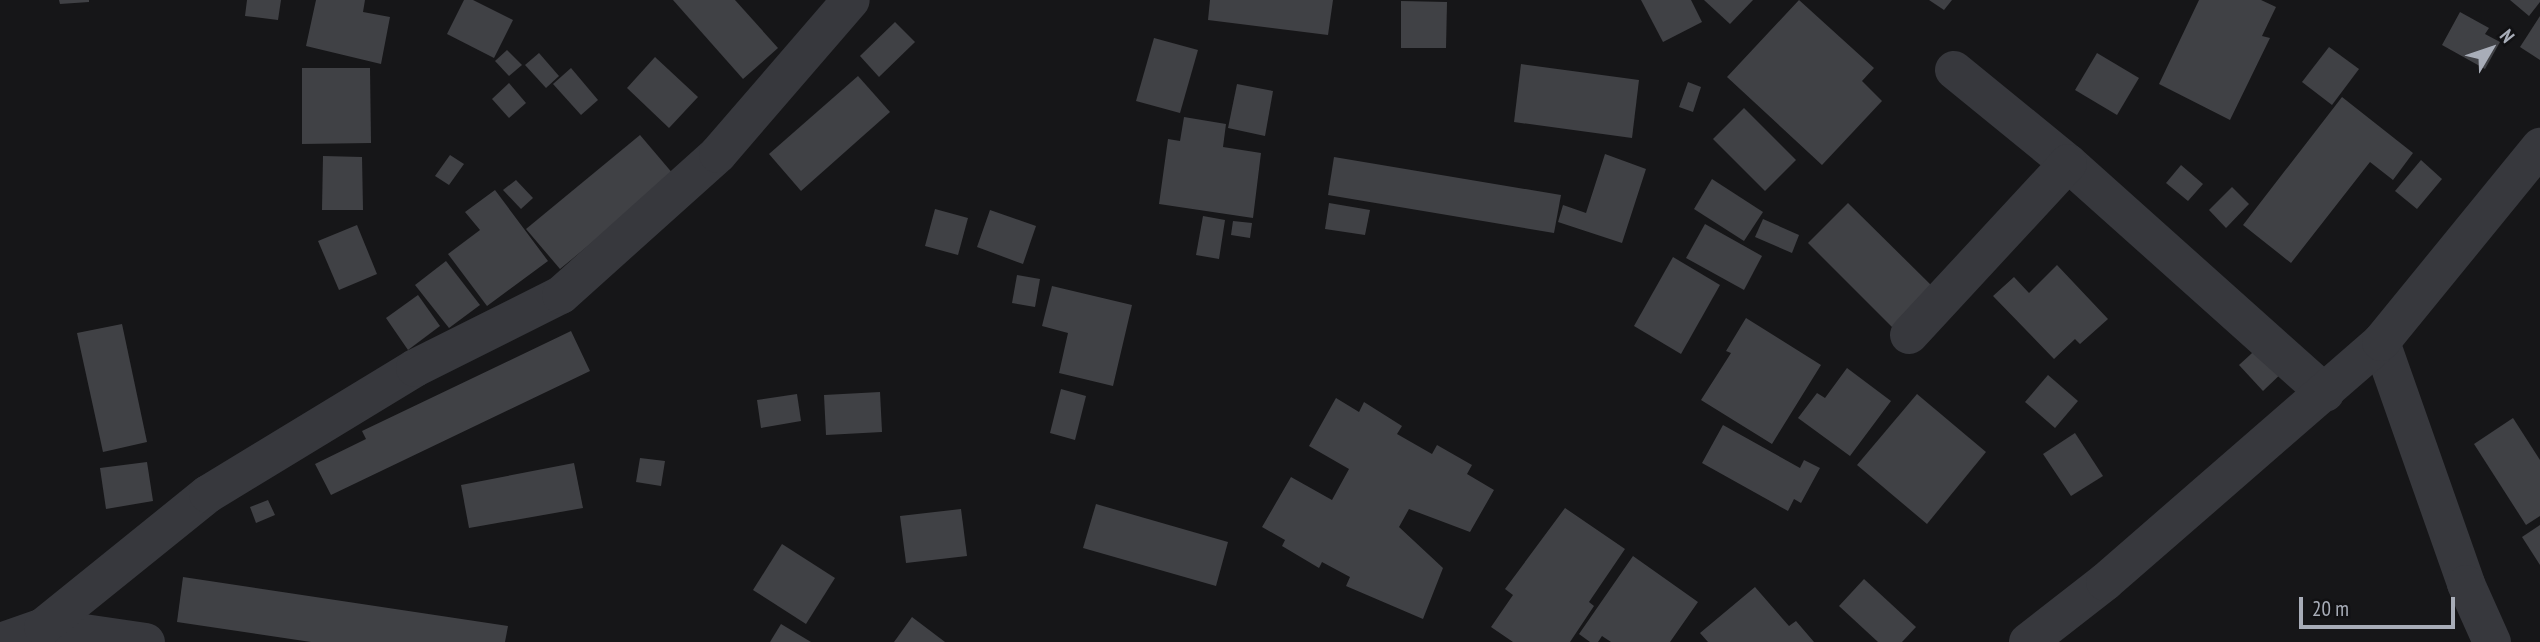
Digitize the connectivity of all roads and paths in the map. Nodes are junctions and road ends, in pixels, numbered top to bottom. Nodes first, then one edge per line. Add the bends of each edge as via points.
1 (850, 0) edge
2 (1954, 70) dead end
3 (2540, 147) edge
4 (2068, 163) junction
5 (1909, 335) dead end
6 (2381, 342) junction
7 (2325, 393) junction
8 (43, 627) junction
9 (0, 642) edge
10 (146, 642) edge
11 (2028, 642) edge
12 (2492, 642) edge

1 - 8 street via 718,154 561,295 415,368 208,494
2 - 4 street
3 - 6 street
4 - 5 street
4 - 7 street
6 - 7 street
6 - 12 street via 2466,584
7 - 11 street
8 - 9 street
8 - 10 street

